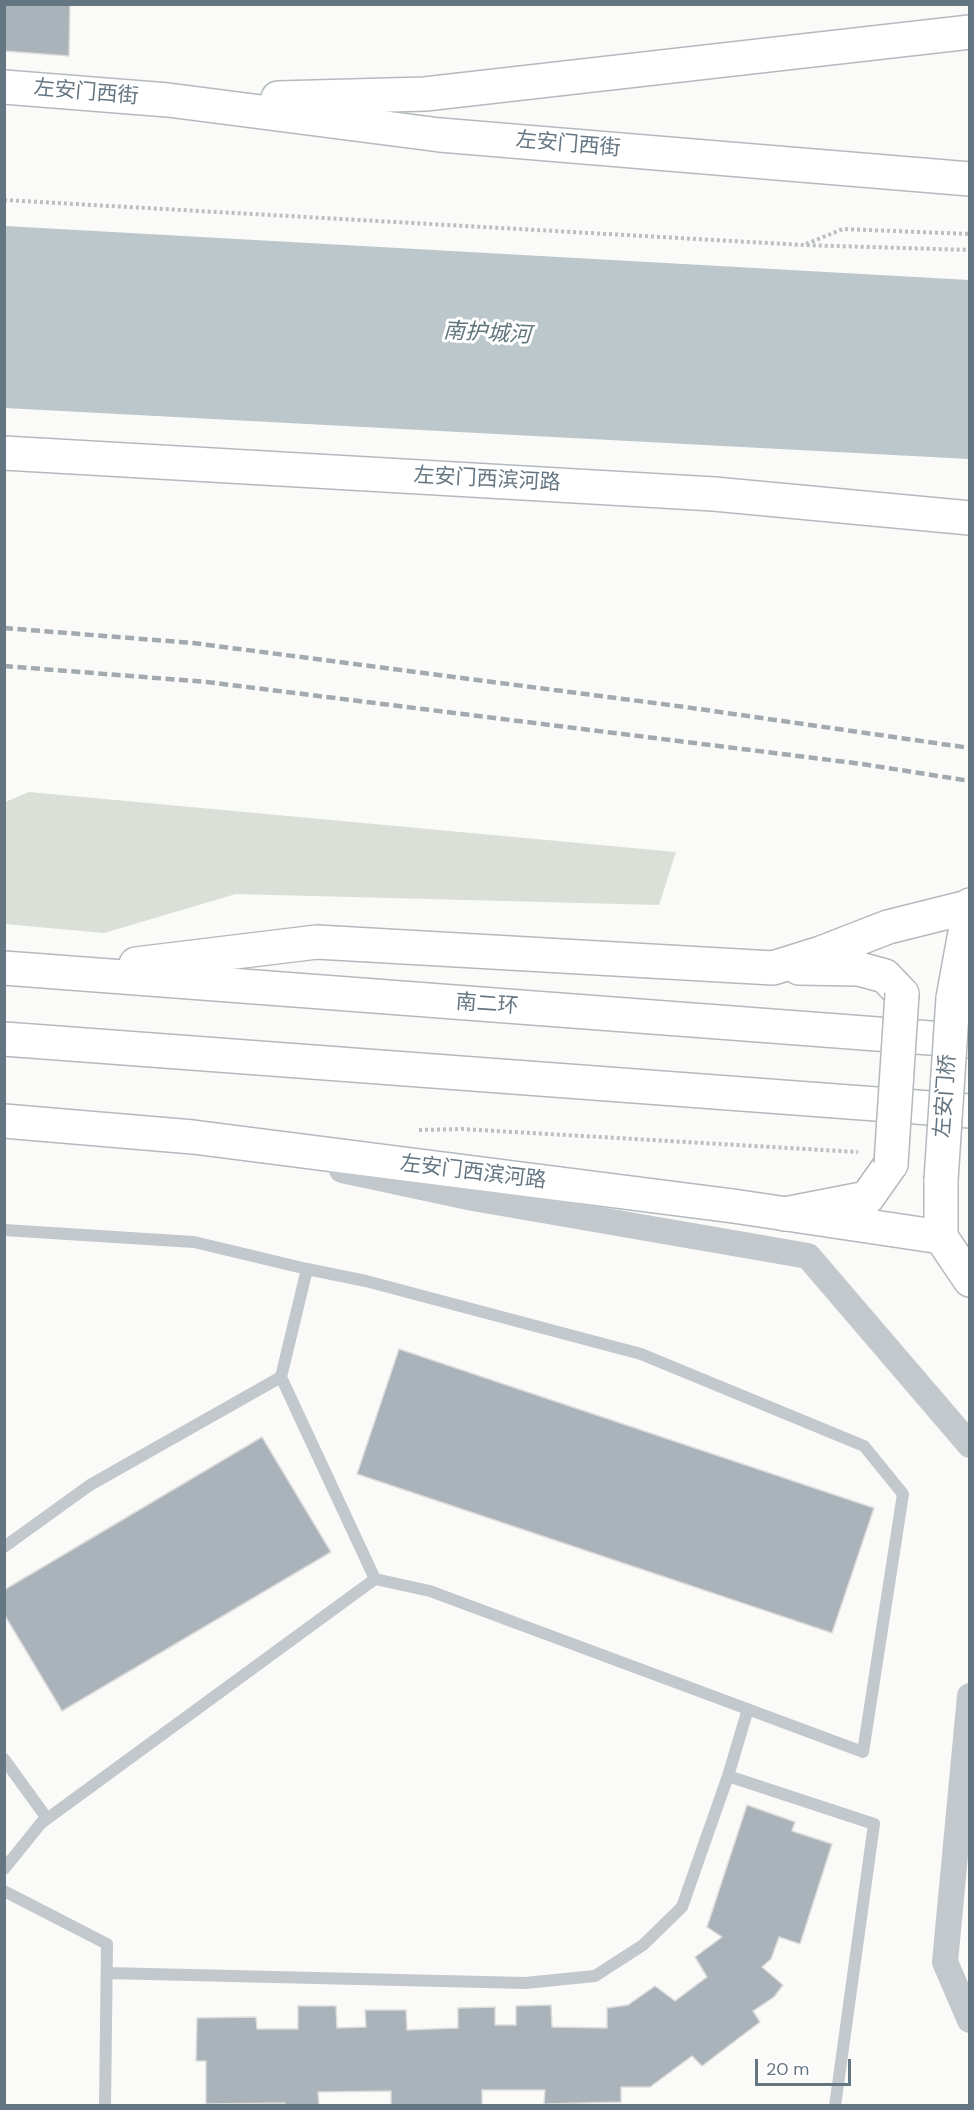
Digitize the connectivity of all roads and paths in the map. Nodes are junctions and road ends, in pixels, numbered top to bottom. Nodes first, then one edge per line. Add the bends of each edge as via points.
1 (969, 32) edge
2 (4, 87) edge
3 (168, 100) junction
4 (969, 179) edge
5 (4, 200) edge
6 (969, 234) edge
7 (803, 245) junction
8 (969, 250) edge
9 (4, 453) edge
10 (969, 518) edge
11 (969, 906) edge
12 (4, 968) edge
13 (773, 968) junction
14 (58, 972) junction
15 (4, 1039) edge
16 (969, 1041) edge
17 (969, 1111) edge
18 (4, 1121) edge
19 (415, 1131) dead end
20 (193, 1137) junction
21 (877, 1158) junction
22 (785, 1214) junction
23 (4, 1230) edge
24 (941, 1237) junction
25 (307, 1269) junction
26 (969, 1280) edge
27 (281, 1377) junction
28 (969, 1445) edge
29 (4, 1547) edge
30 (375, 1579) junction
31 (969, 1696) edge
32 (748, 1709) junction
33 (4, 1759) edge
34 (728, 1776) junction
35 (40, 1824) junction
36 (4, 1869) edge
37 (4, 1891) edge
38 (107, 1973) junction
39 (969, 2020) edge
40 (105, 2106) edge
41 (835, 2106) edge

1 - 3 main road, 左安门西街 via 424,94
2 - 3 main road, 左安门西街
3 - 4 main road, 左安门西街 via 440,135
5 - 7 path
6 - 7 path via 843,229
7 - 8 path
9 - 10 main road, 左安门西滨河路 via 714,494
11 - 13 main road via 888,927
11 - 24 main road, 左安门桥, bridge via 953,998
12 - 14 main road, 南二环
13 - 14 main road via 317,942
13 - 21 main road, bridge via 859,969 885,976 902,994
14 - 16 main road, 南二环
15 - 17 main road
18 - 20 main road, 左安门西滨河路
19 - 21 path via 462,1129
20 - 22 main road, 左安门西滨河路
20 - 28 street via 472,1198 808,1256
21 - 22 main road via 867,1198
22 - 24 main road, 左安门西滨河路
23 - 25 lane via 194,1242
24 - 26 main road
25 - 27 lane
25 - 32 lane via 641,1354 864,1446 903,1494 862,1752
27 - 29 lane via 90,1485
27 - 30 lane
30 - 32 lane via 430,1591
30 - 35 lane
31 - 39 street via 945,1962
32 - 34 lane
33 - 35 lane via 46,1817
34 - 38 lane via 682,1907 643,1945 594,1976 525,1983
34 - 41 lane via 874,1824
35 - 36 lane
37 - 38 lane via 107,1944
38 - 40 lane

